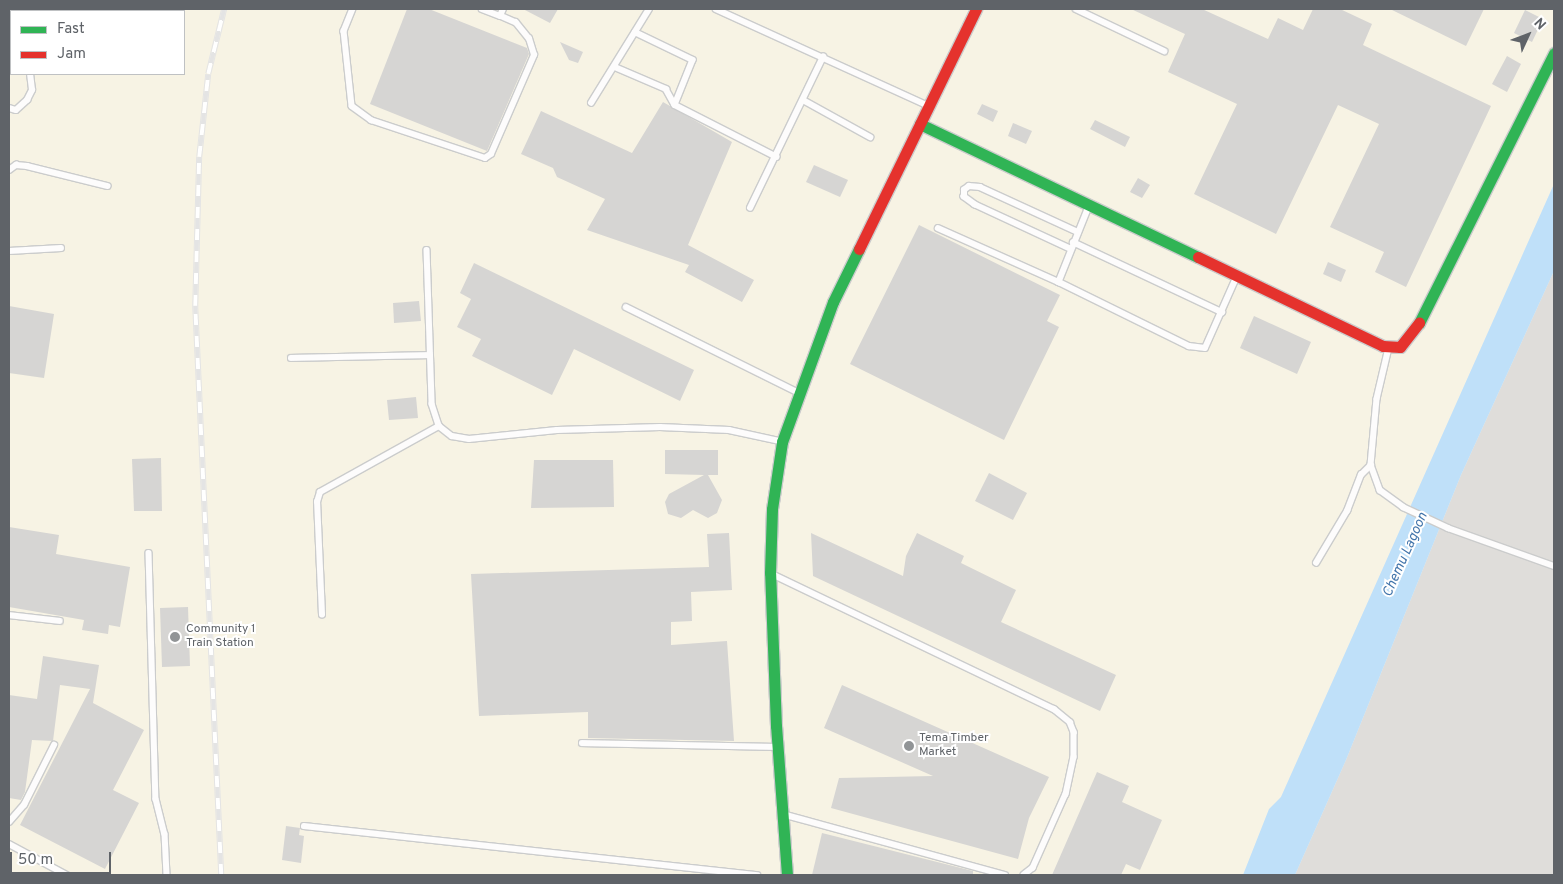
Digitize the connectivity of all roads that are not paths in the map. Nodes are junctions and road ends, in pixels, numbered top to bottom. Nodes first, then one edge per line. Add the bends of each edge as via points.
1 (353, 9) edge
2 (482, 9) edge
3 (503, 9) edge
4 (649, 9) edge
5 (716, 9) edge
6 (976, 9) edge
7 (1076, 9) edge
8 (500, 16) junction
9 (635, 32) junction
10 (1164, 51) dead end
11 (1554, 53) edge
12 (823, 57) junction
13 (615, 66) junction
14 (30, 75) edge
15 (803, 100) junction
16 (592, 103) dead end
17 (675, 105) junction
18 (929, 106) junction
19 (9, 108) edge
20 (920, 124) junction
21 (870, 137) dead end
22 (777, 157) junction
23 (9, 170) edge
24 (108, 186) dead end
25 (1090, 205) junction
26 (750, 208) dead end
27 (938, 228) dead end
28 (1078, 232) junction
29 (1073, 242) junction
30 (61, 248) dead end
31 (427, 250) dead end
32 (1070, 250) junction
33 (9, 251) edge
34 (1237, 275) junction
35 (1059, 282) junction
36 (626, 307) dead end
37 (1222, 312) junction
38 (1389, 346) junction
39 (430, 355) junction
40 (291, 358) dead end
41 (798, 392) junction
42 (439, 426) junction
43 (782, 442) junction
44 (1371, 465) junction
45 (149, 553) dead end
46 (1316, 563) dead end
47 (1554, 566) edge
48 (770, 573) junction
49 (9, 614) edge
50 (322, 615) dead end
51 (60, 621) dead end
52 (582, 743) dead end
53 (54, 745) dead end
54 (778, 747) junction
55 (782, 814) junction
56 (9, 822) edge
57 (304, 826) dead end
58 (9, 844) edge
59 (67, 875) edge
60 (167, 875) edge
61 (757, 875) edge
62 (787, 875) edge
63 (1005, 875) edge
64 (1024, 875) edge

1 - 8 lane via 344,31 352,106 371,120 485,158 491,154 534,55 530,39 516,24
2 - 8 lane
3 - 8 lane
4 - 9 lane
5 - 12 lane
6 - 18 street
7 - 10 lane
9 - 13 lane
9 - 17 lane via 693,60
11 - 38 street via 1413,335 1400,346
12 - 15 lane
12 - 18 lane
13 - 16 lane
13 - 17 lane via 666,89
14 - 19 lane via 32,90 27,100 16,110
15 - 21 lane
15 - 22 lane
17 - 22 lane
18 - 20 street
20 - 25 street
20 - 41 street via 833,302
22 - 26 lane
23 - 24 lane via 27,166
25 - 28 lane
25 - 34 street
27 - 35 lane
28 - 29 lane
28 - 32 lane via 980,187 969,186 964,190 964,197 975,205
29 - 32 lane
29 - 37 lane
30 - 33 lane
31 - 39 lane
32 - 35 lane
34 - 37 lane
34 - 38 street
35 - 37 lane via 1200,350 1205,348
36 - 41 lane
38 - 44 lane via 1377,399
39 - 40 lane
39 - 42 lane via 432,404
41 - 43 street
42 - 43 lane via 452,436 469,440 557,430 660,427 729,430
42 - 50 lane via 320,492 317,502
43 - 48 street via 772,509
44 - 46 lane via 1361,475 1347,511
44 - 47 lane via 1380,490 1403,507 1448,528
45 - 60 lane via 156,799 165,834
48 - 54 street
48 - 64 lane via 1054,708 1070,722 1074,732 1074,757 1066,794 1033,868
49 - 51 lane
52 - 54 lane
53 - 56 lane via 24,805
54 - 55 street
55 - 62 street
55 - 63 lane
57 - 61 lane
58 - 59 lane

